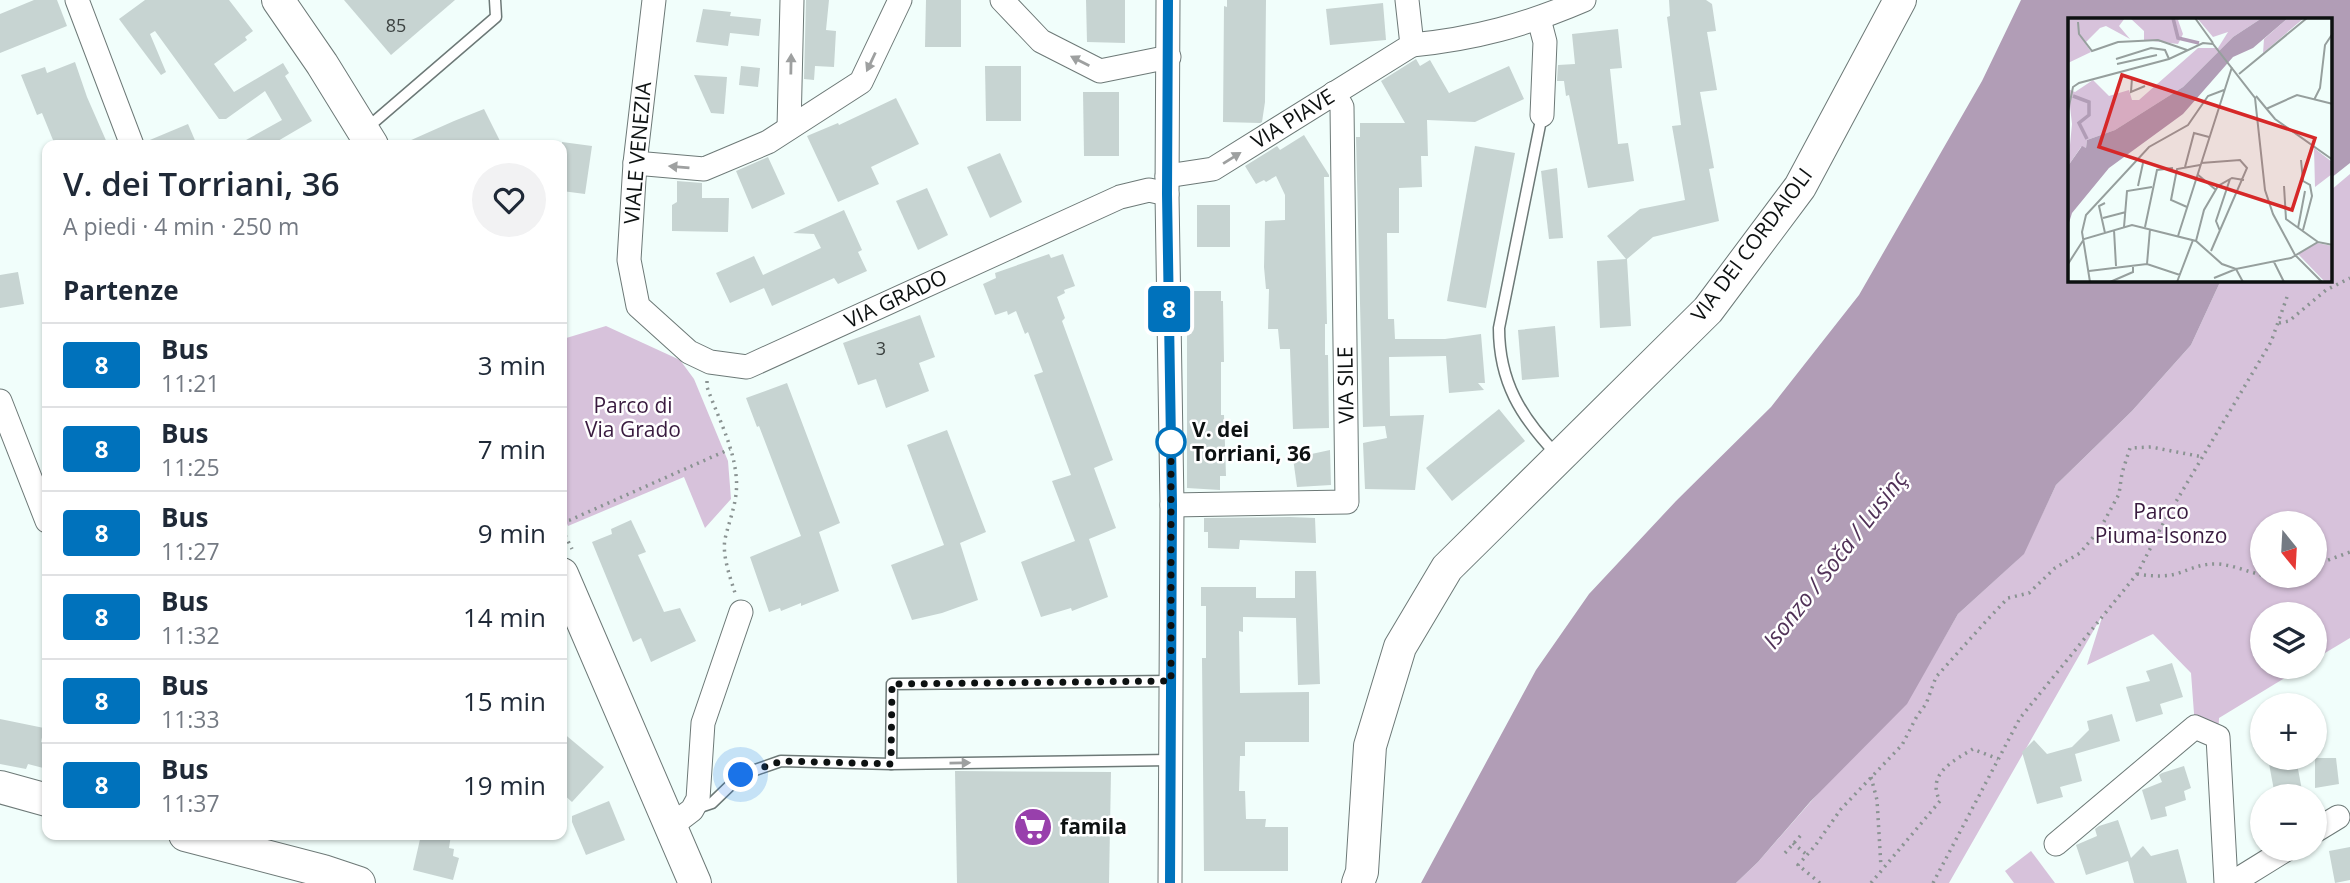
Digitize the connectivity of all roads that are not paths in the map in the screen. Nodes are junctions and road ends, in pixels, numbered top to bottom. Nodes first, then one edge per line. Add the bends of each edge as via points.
1 (78, 0) edge
2 (278, 0) edge
3 (495, 0) edge
4 (654, 0) edge
5 (792, 0) edge
6 (900, 0) edge
7 (1002, 0) edge
8 (1168, 0) edge
9 (1407, 0) edge
10 (1584, 0) edge
11 (1900, 0) edge
12 (1539, 19) junction
13 (1412, 45) junction
14 (1169, 57) junction
15 (1334, 93) junction
16 (1542, 115) joint
17 (789, 128) junction
18 (368, 138) edge
19 (130, 140) edge
20 (635, 163) junction
21 (1167, 185) junction
22 (638, 306) joint
23 (0, 401) edge
24 (1559, 457) junction
25 (1172, 505) junction
26 (42, 508) edge
27 (567, 584) edge
28 (741, 612) road end
29 (1171, 681) junction
30 (1171, 760) junction
31 (891, 764) junction
32 (0, 787) edge
33 (42, 799) edge
34 (2338, 817) dead end
35 (681, 818) junction
36 (2327, 824) edge
37 (203, 840) edge
38 (2056, 844) dead end
39 (2268, 861) edge
40 (359, 883) edge
41 (695, 883) edge
42 (1170, 883) edge
43 (1358, 883) edge
44 (2226, 883) edge
45 (2232, 883) edge

1 - 19 street
2 - 18 street
3 - 18 lane via 496,18
4 - 20 street, VIALE VENEZIA
17 -> 5 street
6 -> 17 street via 862,82
14 -> 7 street via 1100,71 1041,41
8 - 14 street
9 - 13 street
10 - 12 street, VIA PIAVE
11 - 24 street, VIA DEI CORDAIOLI via 1800,187 1777,218 1708,310
12 - 13 street, VIA PIAVE via 1455,41
12 - 16 street via 1545,41
13 - 15 street, VIA PIAVE
14 - 21 street
21 -> 15 street, VIA PIAVE via 1213,169
15 - 25 street, VIA SILE via 1342,107 1348,502
16 - 24 lane via 1499,347 1509,390
17 -> 20 street via 704,169
20 - 22 street, VIALE VENEZIA via 629,260
21 - 22 street, VIA GRADO via 1120,197 747,367 710,362 689,352
21 - 25 street
23 - 26 street
24 - 43 street, VIA DEI CORDAIOLI via 1447,568 1400,647 1370,746
25 - 29 street
27 - 35 street
28 - 35 street via 703,723 698,799
29 - 30 street
29 - 31 lane via 892,684
31 -> 30 lane
30 - 42 street
31 - 35 lane via 782,761 741,775 712,803
32 - 33 street
34 - 36 street
35 - 41 street
37 - 40 street
38 - 44 street via 2195,727 2218,737
39 - 45 street

